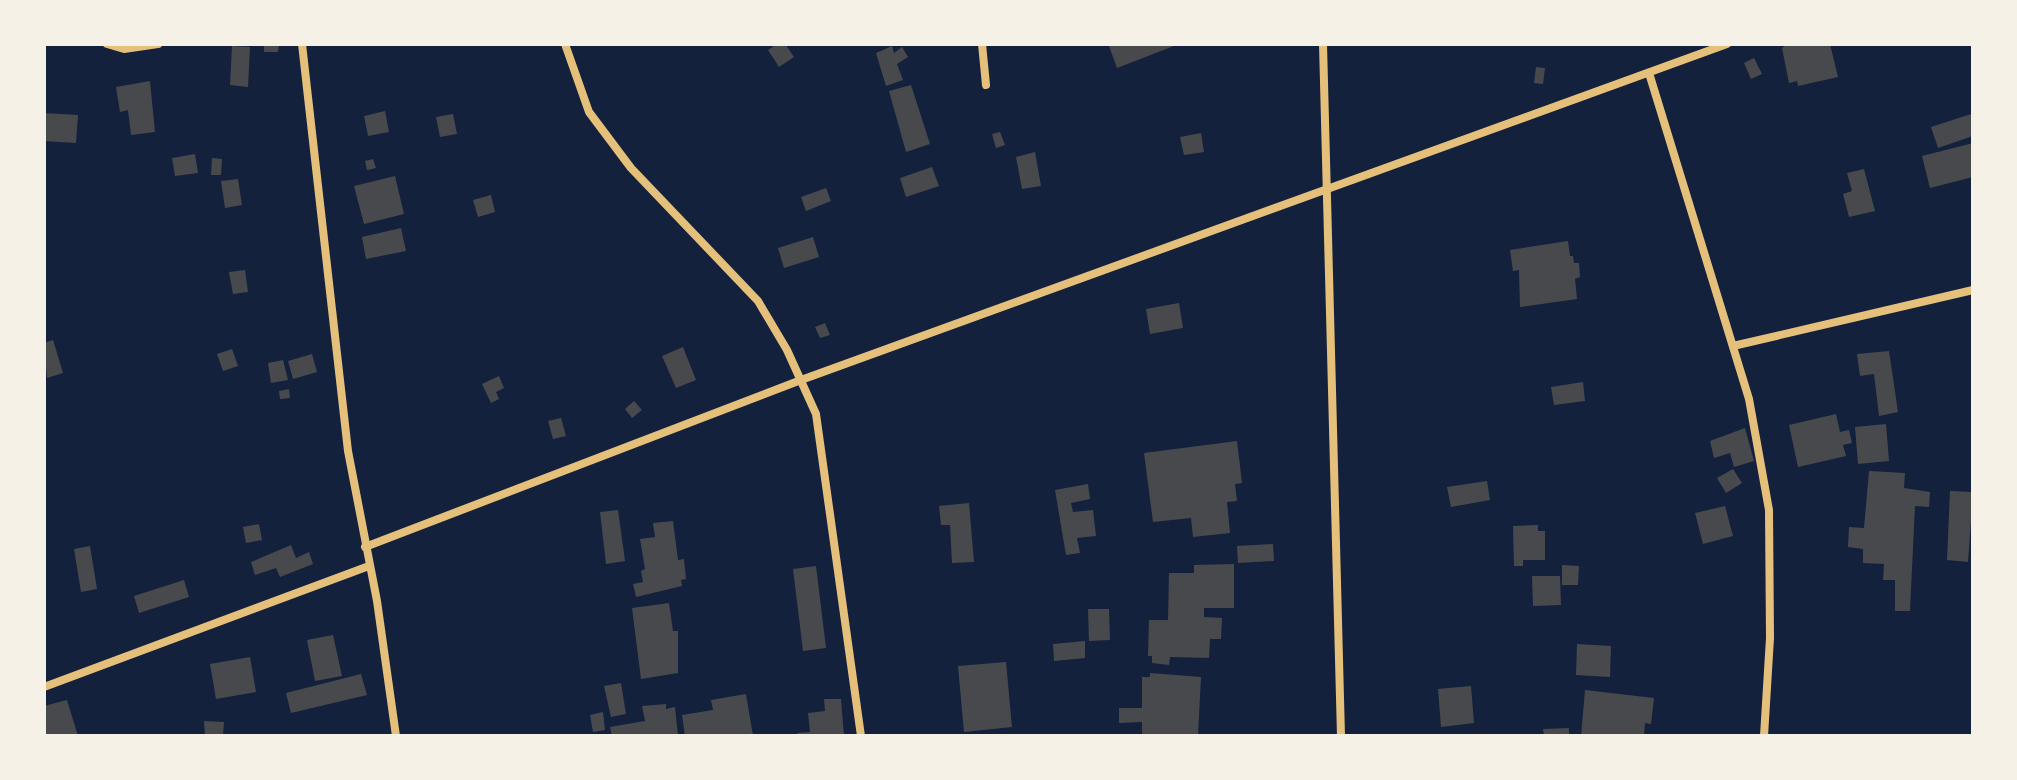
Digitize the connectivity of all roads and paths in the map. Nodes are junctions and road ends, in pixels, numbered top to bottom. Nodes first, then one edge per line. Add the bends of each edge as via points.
1 (107, 44) edge
2 (158, 44) edge
3 (302, 44) edge
4 (565, 44) edge
5 (982, 44) edge
6 (1323, 44) edge
7 (1727, 44) edge
8 (1649, 73) junction
9 (986, 85) dead end
10 (1329, 187) junction
11 (1973, 290) edge
12 (1733, 346) junction
13 (801, 380) junction
14 (365, 547) junction
15 (369, 566) junction
16 (44, 687) edge
17 (396, 736) edge
18 (861, 736) edge
19 (1341, 736) edge
20 (1764, 736) edge

1 - 2 street via 124,49
3 - 14 street via 348,451
4 - 13 street via 589,112 631,168 758,301
5 - 9 street
6 - 10 street
7 - 8 street
8 - 10 street
8 - 12 street
10 - 13 street
10 - 19 street
11 - 12 street
12 - 20 street via 1749,399 1769,510
13 - 14 street
13 - 18 street via 816,414
14 - 15 street
15 - 16 street
15 - 17 street

